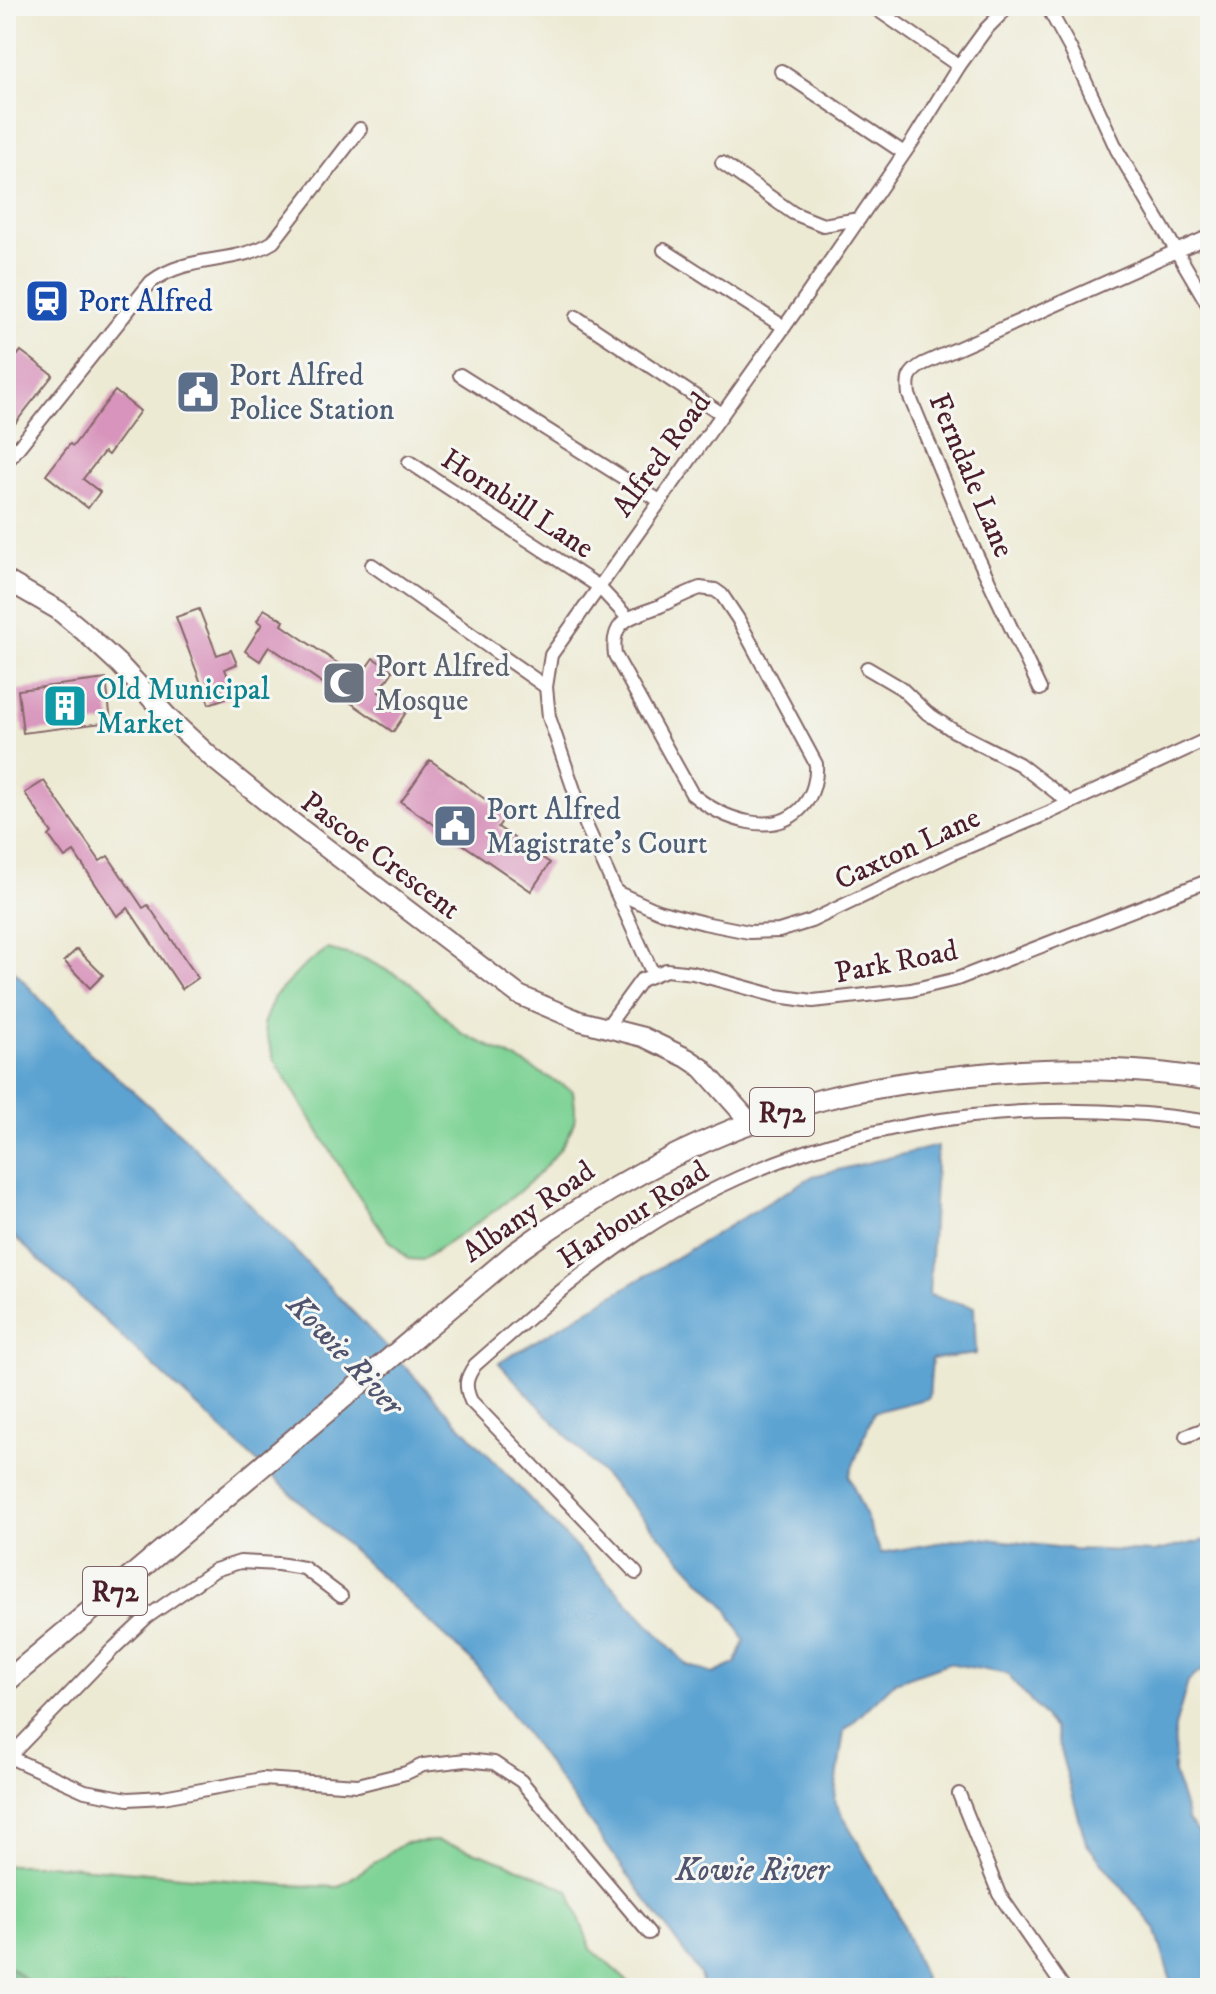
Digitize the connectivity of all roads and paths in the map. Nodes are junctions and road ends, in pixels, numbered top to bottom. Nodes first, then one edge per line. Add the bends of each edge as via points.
1 (872, 6) edge
2 (1009, 6) edge
3 (1047, 6) edge
4 (959, 66) junction
5 (781, 71) dead end
6 (360, 129) dead end
7 (904, 153) junction
8 (722, 163) dead end
9 (859, 219) junction
10 (1210, 236) edge
11 (664, 250) dead end
12 (1178, 251) junction
13 (1210, 308) edge
14 (576, 317) dead end
15 (784, 327) junction
16 (460, 375) dead end
17 (722, 414) junction
18 (409, 462) dead end
19 (6, 463) edge
20 (660, 501) junction
21 (372, 565) dead end
22 (6, 580) edge
23 (598, 586) junction
24 (627, 617) junction
25 (867, 668) dead end
26 (546, 687) junction
27 (1040, 689) dead end
28 (1210, 738) edge
29 (1070, 803) junction
30 (1210, 880) edge
31 (616, 892) junction
32 (653, 974) junction
33 (606, 1028) junction
34 (1210, 1080) edge
35 (1210, 1122) edge
36 (751, 1123) junction
37 (1210, 1427) edge
38 (1186, 1436) dead end
39 (636, 1573) dead end
40 (341, 1596) dead end
41 (6, 1682) edge
42 (7, 1759) edge
43 (959, 1794) dead end
44 (649, 1933) dead end
45 (1064, 1988) edge

1 - 4 street
2 - 4 street, Alfred Road
3 - 12 street via 1117,150
4 - 7 street, Alfred Road
5 - 7 street
6 - 19 street via 273,242 253,253 169,269 151,282
7 - 9 street, Alfred Road
8 - 9 street via 793,213 823,225
9 - 15 street, Alfred Road
10 - 12 street
11 - 15 street
12 - 13 street
12 - 27 street, Ferndale Lane via 923,364 907,381 964,528
14 - 17 street
15 - 17 street, Alfred Road
16 - 20 street
17 - 20 street, Alfred Road
18 - 23 street, Hornbill Lane
20 - 23 street, Alfred Road
21 - 26 street
22 - 33 street, Pascoe Crescent via 58,610 211,757 519,995
23 - 24 street, Hornbill Lane
23 - 26 street, Alfred Road via 551,655
24 - 24 street via 618,629 615,655 692,794 753,824 776,824 797,813 813,787 816,764 722,595 700,588
25 - 29 street via 954,731 1019,764
26 - 31 street, Alfred Road via 549,717 581,812
28 - 29 street, Caxton Lane
29 - 31 street, Caxton Lane via 779,931 749,932 704,923
30 - 32 street, Park Road via 957,979 897,992 813,1001 677,970
31 - 32 street, Alfred Road
32 - 33 street via 633,989
33 - 36 street, Pascoe Crescent via 643,1037 687,1058
34 - 36 main road, Albany Road / R72 via 1078,1068 989,1073 857,1092
35 - 39 street, Harbour Road via 1139,1113 1038,1110 966,1115 861,1136 726,1184 640,1233 564,1288 475,1365 465,1387 471,1401
36 - 41 main road, Albany Road / R72 via 643,1171 515,1253
37 - 38 street
40 - 42 street via 304,1568 240,1562 215,1570 147,1617
42 - 44 street via 85,1791 128,1799 262,1779 358,1785 439,1762 494,1763 521,1781
43 - 45 street via 999,1894

